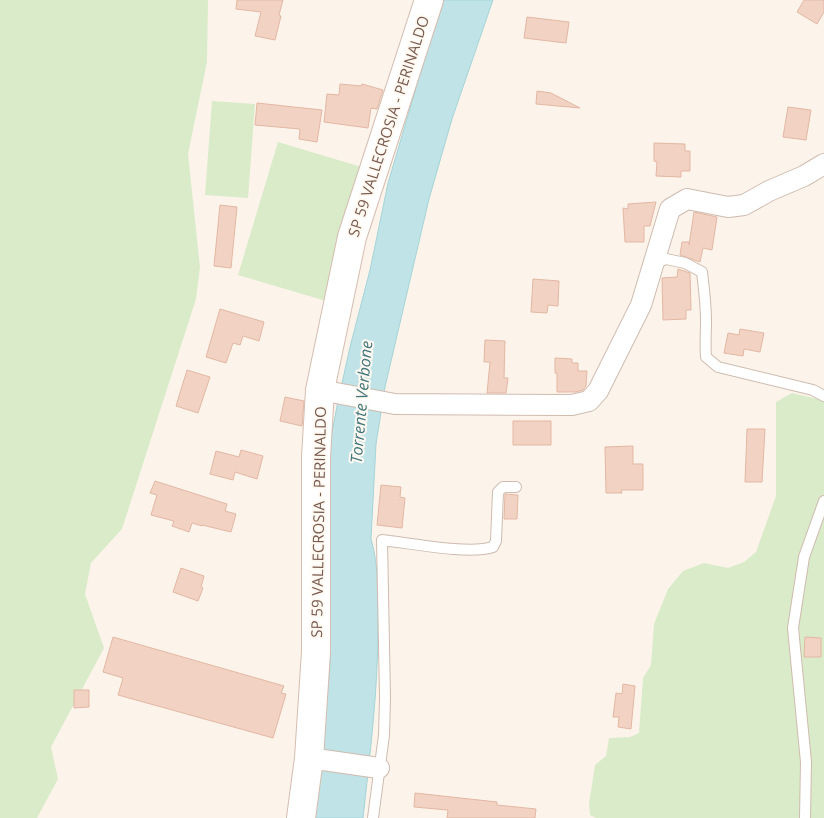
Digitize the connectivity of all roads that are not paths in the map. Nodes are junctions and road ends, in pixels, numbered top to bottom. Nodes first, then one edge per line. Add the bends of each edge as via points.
1 (429, 0) edge
2 (824, 164) edge
3 (654, 264) junction
4 (328, 392) junction
5 (824, 396) edge
6 (516, 487) dead end
7 (824, 500) edge
8 (313, 758) junction
9 (376, 767) junction
10 (301, 818) edge
11 (373, 818) edge
12 (805, 818) edge

1 - 4 main road, SP 59 VALLECROSIA - PERINALDO via 352,237
2 - 3 street via 744,205 728,207 687,199 670,209
3 - 4 street via 641,305 598,391 589,402 572,405 395,404
3 - 5 lane via 666,259 685,263 702,272 706,294 706,357 718,368 813,390
4 - 8 main road, SP 59 VALLECROSIA - PERINALDO via 316,457
6 - 9 lane via 503,487 498,492 493,547 464,549 382,540 384,735
7 - 12 lane via 804,557 793,628 806,762
8 - 9 street
8 - 10 main road, SP 59 VALLECROSIA - PERINALDO
9 - 11 lane

